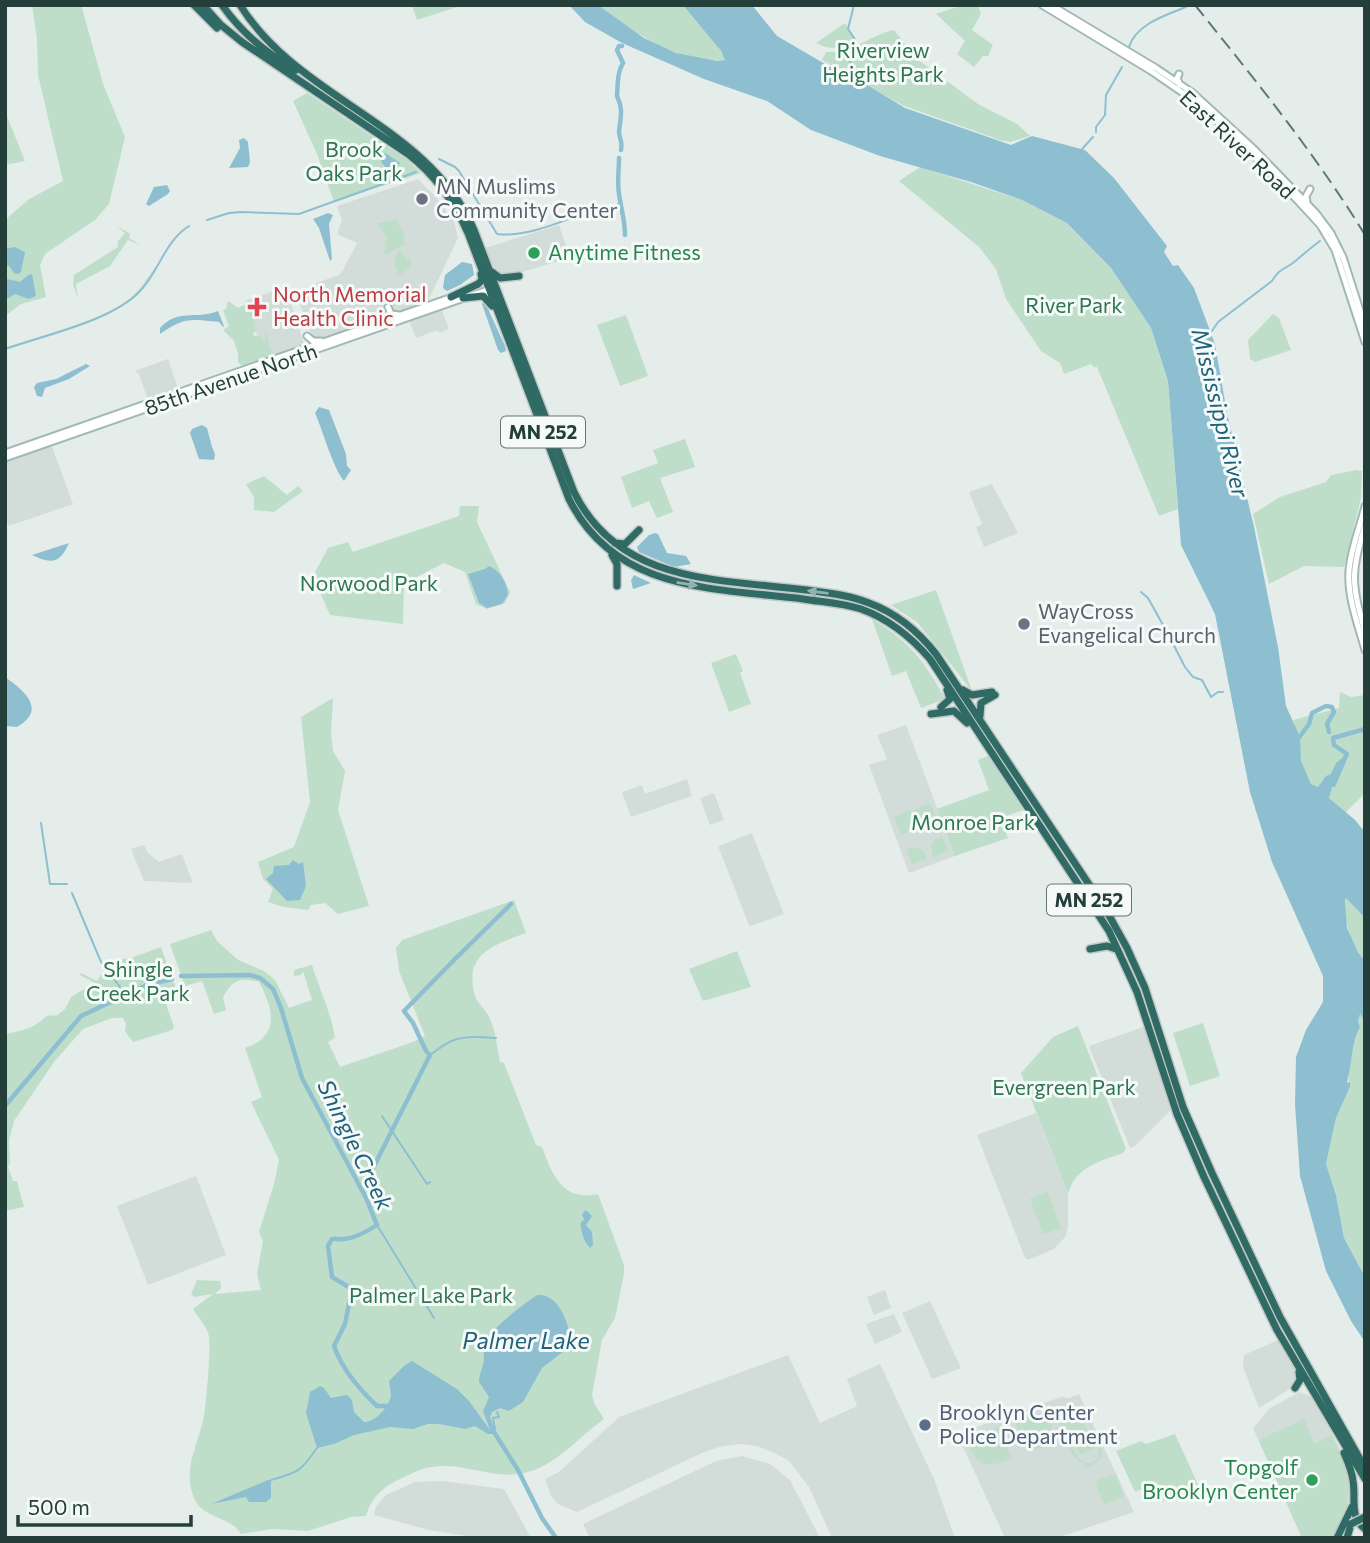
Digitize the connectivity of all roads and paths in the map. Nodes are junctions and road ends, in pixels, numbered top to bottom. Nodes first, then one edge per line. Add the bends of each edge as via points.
1 (194, 5) edge
2 (203, 5) edge
3 (222, 5) edge
4 (240, 5) edge
5 (1042, 5) edge
6 (1051, 5) edge
7 (242, 43) junction
8 (1179, 74) dead end
9 (321, 85) junction
10 (1180, 85) junction
11 (1310, 189) dead end
12 (1309, 205) junction
13 (478, 260) junction
14 (488, 266) junction
15 (519, 276) dead end
16 (492, 286) junction
17 (451, 298) junction
18 (463, 298) junction
19 (388, 307) dead end
20 (419, 310) junction
21 (502, 325) junction
22 (1365, 326) edge
23 (355, 332) junction
24 (307, 336) dead end
25 (1365, 342) edge
26 (5, 456) edge
27 (1365, 506) edge
28 (1365, 526) edge
29 (588, 529) junction
30 (639, 530) dead end
31 (612, 542) junction
32 (634, 567) junction
33 (621, 572) dead end
34 (617, 586) dead end
35 (1365, 632) edge
36 (1365, 650) edge
37 (927, 656) junction
38 (957, 684) junction
39 (941, 707) dead end
40 (932, 714) dead end
41 (982, 723) junction
42 (990, 750) junction
43 (1090, 949) dead end
44 (1119, 951) junction
45 (1298, 1368) junction
46 (1312, 1384) junction
47 (1295, 1388) dead end
48 (1327, 1418) junction
49 (1365, 1467) edge
50 (1365, 1479) edge
51 (1354, 1485) junction
52 (1365, 1517) edge
53 (1365, 1529) edge
54 (1337, 1538) edge
55 (1347, 1538) edge

1 - 7 highway via 223,33
2 - 7 highway
3 - 9 highway via 260,46
4 - 9 highway via 266,40
5 - 25 main road, East River Road via 1193,100 1297,200 1335,250
6 - 10 main road, East River Road
7 - 13 highway, MN 252 via 423,166 453,203
8 - 10 main road
9 - 14 highway, MN 252 via 435,169 465,210
10 - 12 main road, East River Road via 1241,136
11 - 12 main road via 1306,196
12 - 22 main road, East River Road via 1338,246
13 - 16 highway, MN 252
13 - 17 highway via 481,282
14 - 15 highway via 500,278
14 - 16 highway, MN 252
16 - 17 main road, 85th Avenue North
16 - 18 main road, 85th Avenue North
16 - 21 highway, MN 252
16 - 31 highway, MN 252 via 574,492
17 - 20 main road, 85th Avenue North
18 - 21 highway via 486,297
18 - 26 main road, 85th Avenue North
19 - 20 main road via 397,315
20 - 23 main road, 85th Avenue North
21 - 29 highway, MN 252 via 563,485
23 - 24 main road via 318,342
23 - 26 main road, 85th Avenue North
27 - 36 main road via 1349,578
28 - 35 main road via 1353,578
29 - 32 highway, MN 252
29 - 34 highway via 615,559
30 - 31 highway via 625,544
38 -> 31 highway, MN 252 via 916,632 866,602 838,594 678,573 640,560
32 - 33 highway
32 -> 37 highway, MN 252 via 676,582 859,609 900,630
37 - 39 highway via 950,695
37 - 42 highway, MN 252
38 - 41 highway, MN 252
38 - 41 highway via 972,695 993,693 980,705
40 - 42 highway via 956,711
41 - 46 highway, MN 252 via 1124,942 1145,988 1194,1135
42 - 44 highway, MN 252
43 - 44 highway via 1109,946
44 - 45 highway, MN 252 via 1186,1138
45 - 46 highway, MN 252
45 - 47 highway via 1300,1380
46 - 48 highway, MN 252
46 - 49 highway, MN 252
48 - 50 highway
48 - 51 highway via 1350,1465
51 - 53 highway via 1355,1517
51 - 54 highway via 1350,1512
52 - 55 highway, bridge via 1350,1524

